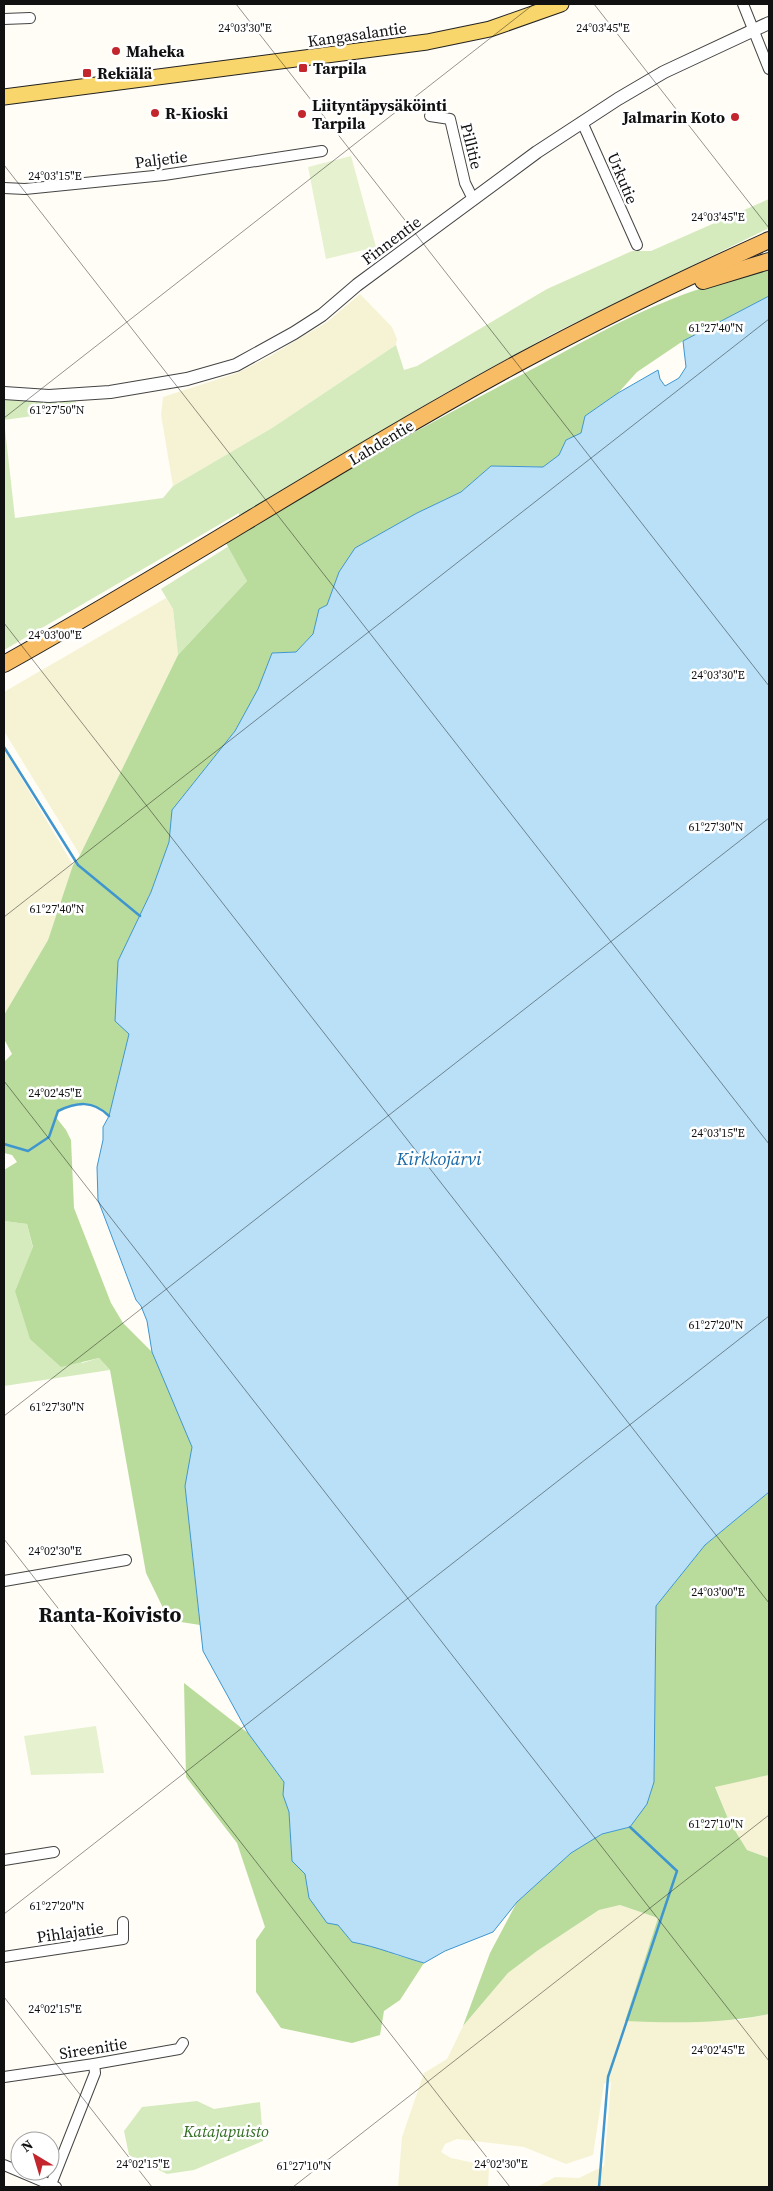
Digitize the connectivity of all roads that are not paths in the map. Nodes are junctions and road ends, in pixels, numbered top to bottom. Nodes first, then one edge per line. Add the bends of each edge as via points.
1 (561, 4) edge
2 (743, 4) edge
3 (30, 18) dead end
4 (4, 19) edge
5 (769, 23) edge
6 (753, 31) junction
7 (769, 69) edge
8 (4, 97) edge
9 (430, 116) dead end
10 (582, 122) junction
11 (322, 150) dead end
12 (4, 188) edge
13 (473, 198) junction
14 (769, 240) edge
15 (637, 246) dead end
16 (769, 261) edge
17 (592, 325) junction
18 (4, 393) edge
19 (4, 664) edge
20 (126, 1560) dead end
21 (4, 1581) edge
22 (54, 1852) dead end
23 (4, 1860) edge
24 (123, 1922) dead end
25 (4, 1957) edge
26 (183, 2043) dead end
27 (94, 2064) junction
28 (4, 2077) edge
29 (4, 2165) edge
30 (53, 2187) edge

1 - 8 main road, Kangasalantie via 490,29 427,42
2 - 6 street
3 - 4 street
5 - 6 street, Finnentie
6 - 7 street
6 - 10 street, Finnentie via 664,72
9 - 13 street, Pillitie via 450,118 466,183
10 - 13 street, Finnentie
10 - 15 street, Urkutie
11 - 12 street, Paljetie via 164,175 25,189
13 - 18 street, Finnentie via 322,315 236,365 187,379 110,392 50,396
14 - 17 highway, Lahdentie
16 - 17 highway via 698,283
17 - 19 highway, Lahdentie via 433,411
20 - 21 street
22 - 23 street
24 - 25 street, Pihlajatie via 124,1939
26 - 27 street, Sireenitie via 179,2049
27 - 28 street, Sireenitie
27 - 30 street via 95,2073
29 - 30 street

